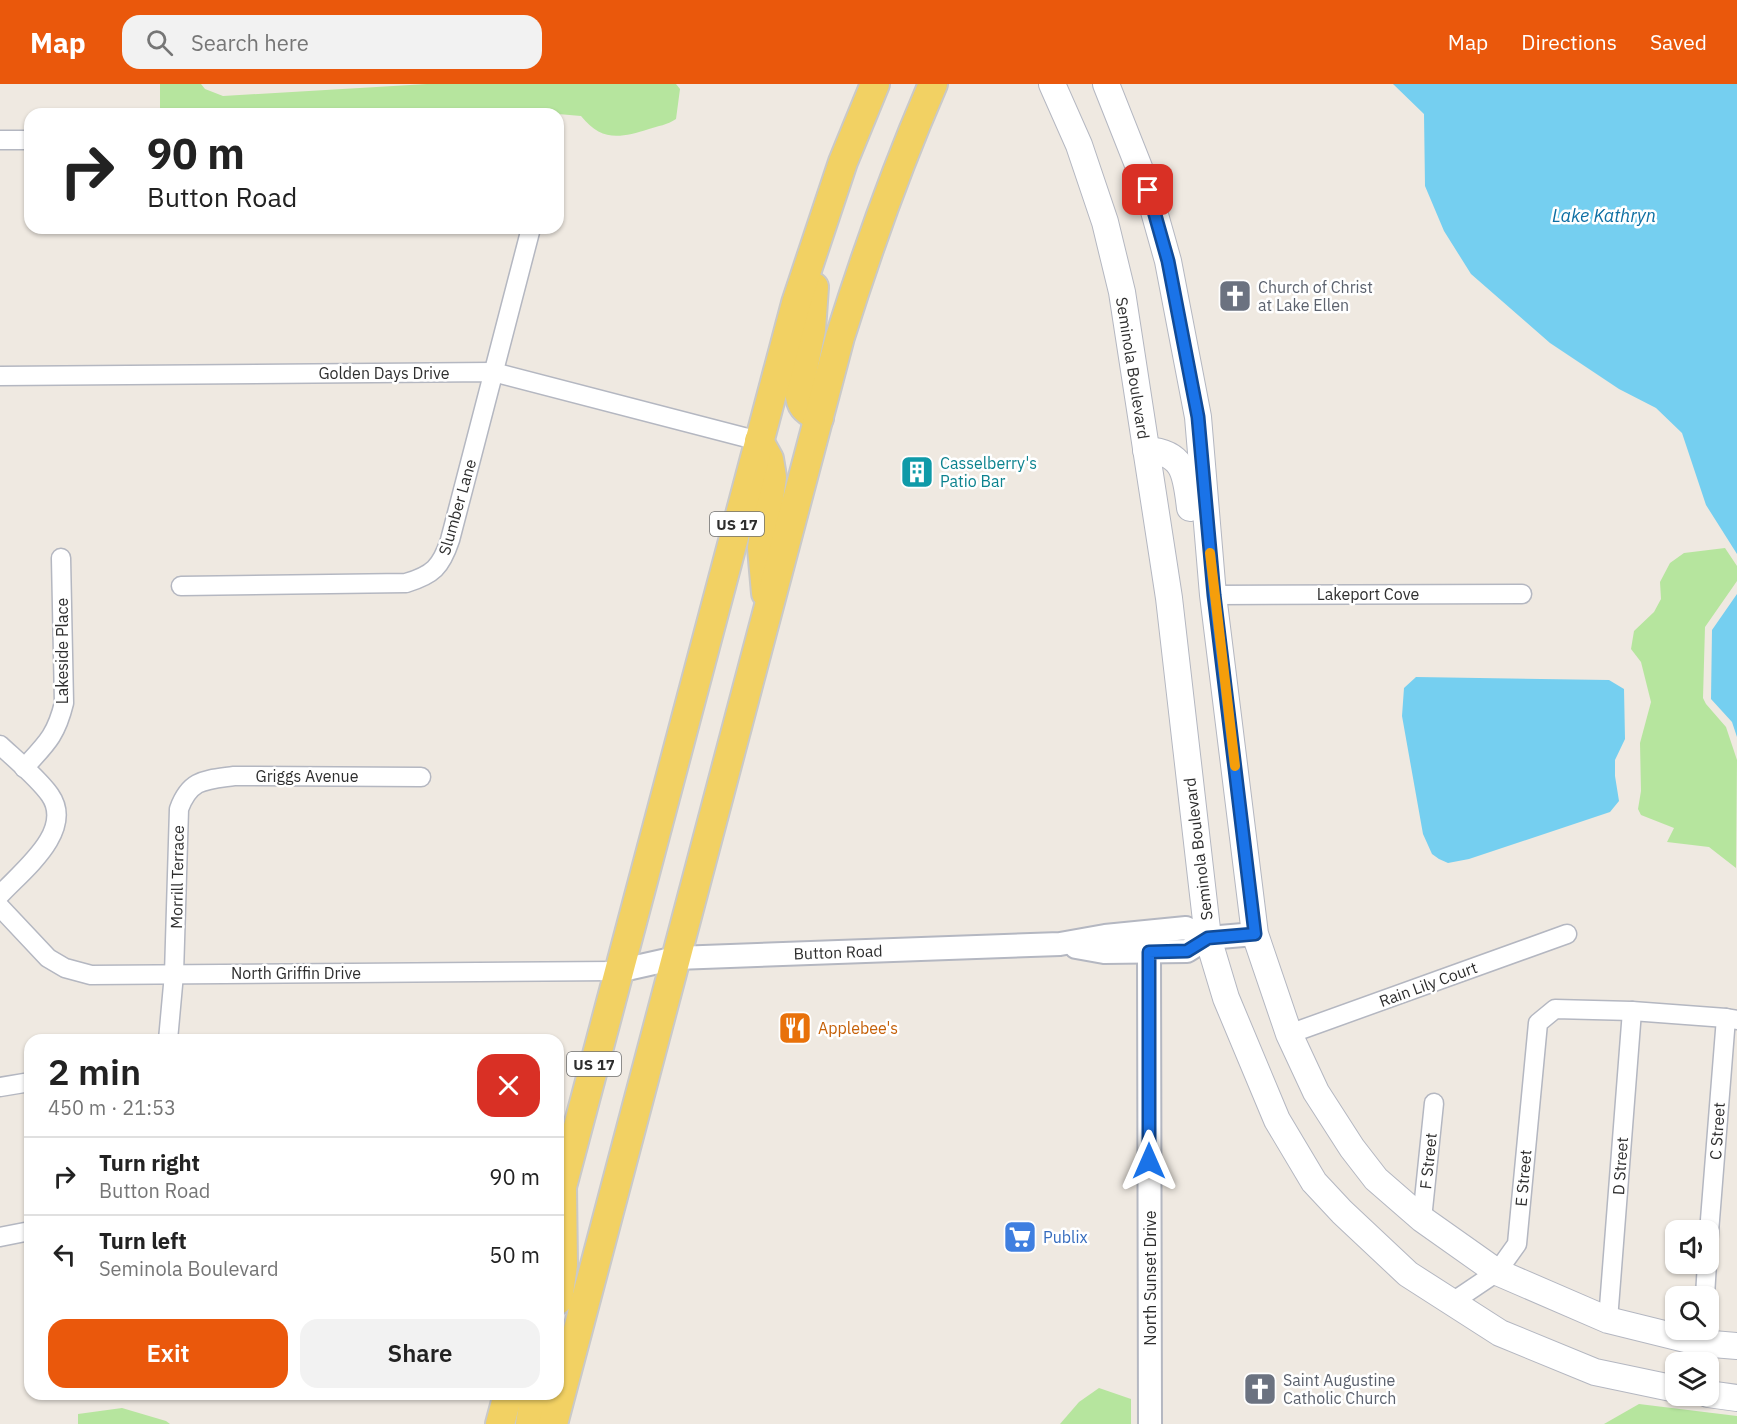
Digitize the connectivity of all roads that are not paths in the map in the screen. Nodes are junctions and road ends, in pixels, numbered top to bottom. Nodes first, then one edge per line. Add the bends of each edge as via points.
1 (875, 84) edge
2 (933, 84) edge
3 (1052, 84) edge
4 (1106, 84) edge
5 (0, 140) edge
6 (24, 140) edge
7 (529, 234) edge
8 (818, 234) junction
9 (493, 372) junction
10 (0, 376) edge
11 (819, 418) junction
12 (759, 441) junction
13 (1146, 450) junction
14 (61, 558) dead end
15 (181, 586) dead end
16 (1522, 594) dead end
17 (1214, 595) junction
18 (768, 613) junction
19 (0, 745) edge
20 (24, 768) junction
21 (421, 777) dead end
22 (194, 785) joint
23 (0, 895) edge
24 (0, 907) edge
25 (1255, 934) junction
26 (1567, 934) dead end
27 (1208, 938) junction
28 (1060, 944) junction
29 (1149, 952) junction
30 (676, 958) junction
31 (618, 971) junction
32 (174, 974) junction
33 (1632, 1011) junction
34 (1731, 1019) edge
35 (169, 1034) edge
36 (1289, 1034) junction
37 (24, 1083) edge
38 (0, 1087) edge
39 (1434, 1103) dead end
40 (564, 1173) edge
41 (1422, 1220) junction
42 (1711, 1220) edge
43 (24, 1232) edge
44 (0, 1237) edge
45 (1497, 1272) junction
46 (1451, 1303) junction
47 (1608, 1320) junction
48 (1665, 1330) edge
49 (565, 1337) edge
50 (1716, 1340) edge
51 (1737, 1346) edge
52 (1665, 1387) edge
53 (1719, 1396) edge
54 (1737, 1398) edge
55 (506, 1400) edge
56 (534, 1400) edge
57 (556, 1400) edge
58 (500, 1424) edge
59 (530, 1424) edge
60 (552, 1424) edge
61 (1150, 1424) edge

1 - 8 main road, US 17
2 - 11 main road, US 17 via 894,175 867,252
3 - 13 main road, Seminola Boulevard via 1079,145 1105,222 1122,292
4 - 17 main road via 1148,190 1168,261 1198,417
5 - 6 street
7 - 9 street, Slumber Lane
8 - 11 main road via 811,330 800,398 805,410
8 - 12 main road, US 17
9 - 10 street, Golden Days Drive
9 - 12 street, Golden Days Drive
9 - 15 street, Slumber Lane via 450,540 436,569 406,583
11 - 18 main road, US 17
12 - 18 main road via 769,459 772,477 762,548
12 - 31 main road, US 17
13 - 17 main road via 1165,453 1184,471 1198,569 1202,584
13 - 27 main road, Seminola Boulevard via 1169,598
14 - 20 street, Lakeside Place via 64,703 50,741
16 - 17 street, Lakeport Cove
17 - 25 main road
18 - 30 main road, US 17
19 - 20 street
20 - 23 street via 50,795 57,810 56,829 48,844
21 - 22 street, Griggs Avenue via 234,776
22 - 32 street, Morrill Terrace via 185,793 179,809
24 - 32 street, North Griffin Drive via 48,957 65,968 91,975
25 - 27 street, Button Road
25 - 36 main road
26 - 36 street, Rain Lily Court
27 - 28 street, Button Road via 1186,928
27 - 29 street, Button Road via 1187,951
27 - 46 main road, Seminola Boulevard via 1226,998 1276,1120 1314,1182 1408,1274
28 - 29 street, Button Road via 1104,952
28 - 30 street, Button Road
29 - 61 street, North Sunset Drive
30 - 31 street, Button Road
30 - 49 main road, US 17
31 - 32 street, North Griffin Drive
31 - 40 main road, US 17
32 - 35 street, Morrill Terrace
33 - 34 street
33 - 45 street, E Street via 1555,1009 1538,1023 1517,1244
33 - 47 street, D Street
34 - 42 street, C Street
36 - 41 main road via 1316,1092 1352,1148 1376,1179
37 - 38 street
39 - 41 street, F Street
41 - 45 main road
43 - 44 street
45 - 46 street, E Street
45 - 47 main road
46 - 52 main road, Seminola Boulevard via 1500,1333 1595,1372
47 - 48 main road
50 - 51 main road
53 - 54 main road
55 - 58 main road
56 - 59 main road
57 - 60 main road, US 17

